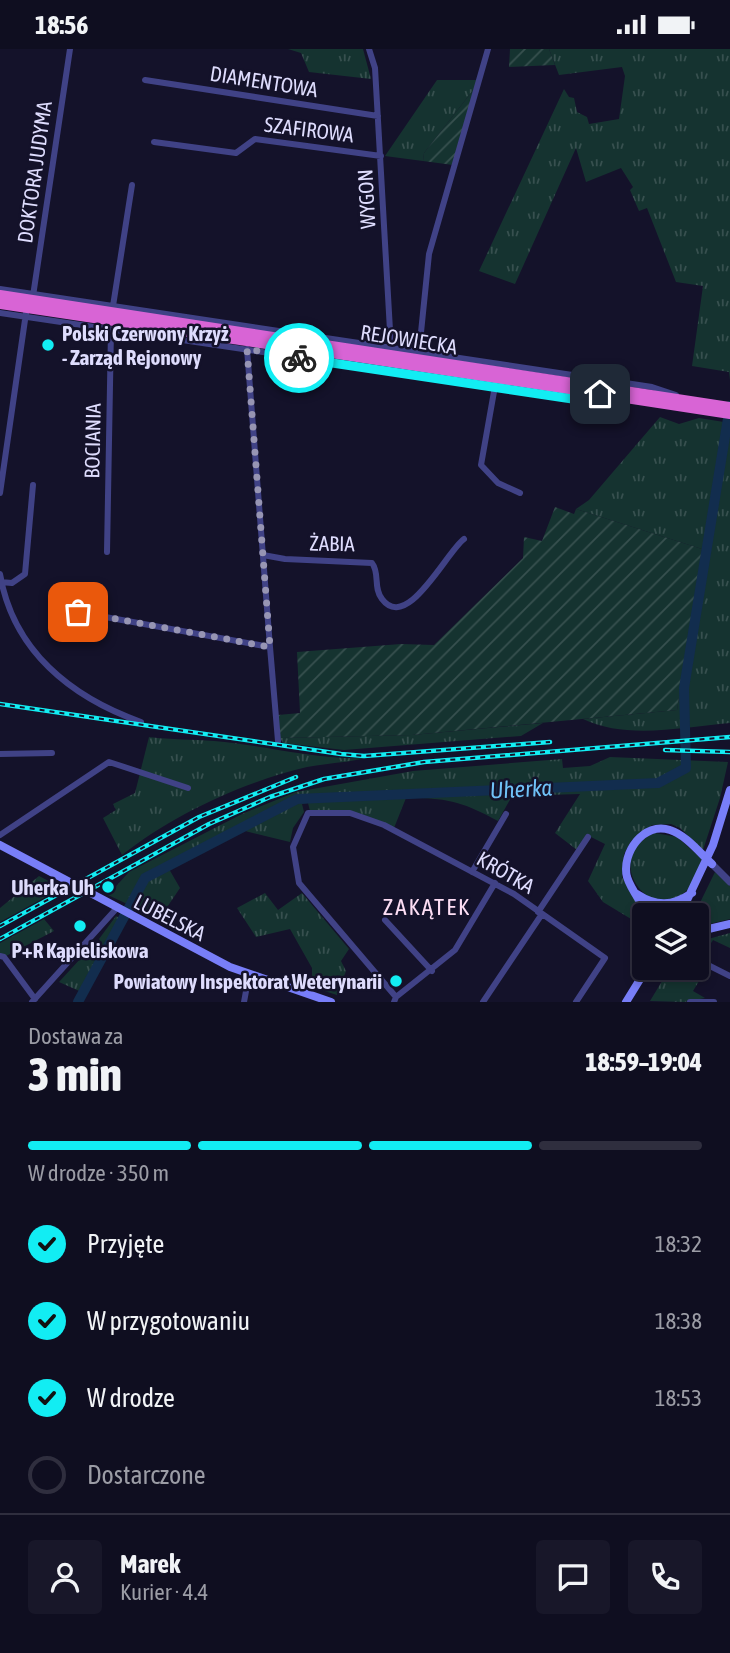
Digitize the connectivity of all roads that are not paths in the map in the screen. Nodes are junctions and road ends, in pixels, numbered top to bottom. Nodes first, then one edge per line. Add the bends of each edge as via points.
1 (70, 49) edge
2 (369, 49) edge
3 (488, 49) edge
4 (145, 80) dead end
5 (378, 116) junction
6 (154, 142) dead end
7 (381, 156) junction
8 (132, 185) dead end
9 (0, 289) edge
10 (0, 295) edge
11 (0, 304) edge
12 (30, 305) junction
13 (113, 306) junction
14 (0, 313) edge
15 (111, 330) junction
16 (391, 348) junction
17 (247, 349) junction
18 (419, 352) junction
19 (495, 386) junction
20 (600, 398) junction
21 (684, 400) junction
22 (726, 410) edge
23 (33, 485) dead end
24 (0, 493) edge
25 (520, 493) dead end
26 (464, 539) dead end
27 (107, 552) dead end
28 (263, 555) junction
29 (0, 574) edge
30 (1, 583) edge
31 (78, 612) dead end
32 (270, 647) junction
33 (141, 722) dead end
34 (278, 741) dead end
35 (52, 753) dead end
36 (0, 754) edge
37 (188, 788) dead end
38 (730, 790) edge
39 (730, 811) edge
40 (506, 814) dead end
41 (0, 835) edge
42 (588, 837) dead end
43 (2, 849) edge
44 (712, 864) joint
45 (472, 872) junction
46 (730, 882) edge
47 (495, 883) junction
48 (696, 888) junction
49 (637, 893) junction
50 (642, 903) edge
51 (687, 903) edge
52 (690, 903) edge
53 (119, 910) junction
54 (540, 913) junction
55 (385, 920) dead end
56 (730, 924) edge
57 (709, 929) edge
58 (0, 956) edge
59 (709, 966) edge
60 (432, 971) junction
61 (250, 975) junction
62 (730, 976) edge
63 (640, 980) edge
64 (646, 980) edge
65 (34, 1000) edge
66 (395, 1000) edge
67 (244, 1002) edge
68 (331, 1002) edge
69 (483, 1002) edge
70 (576, 1002) edge
71 (626, 1002) edge
72 (632, 1002) edge
73 (690, 1002) edge
74 (714, 1002) edge

1 - 12 street, DOKTORA JUDYMA
2 - 5 street, WYGON
3 - 18 street via 426,266
4 - 5 street, DIAMENTOWA
5 - 7 street, WYGON
6 - 7 street, SZAFIROWA via 236,153 255,139
7 - 16 street, WYGON
8 - 13 street
9 - 12 street
10 - 12 highway, REJOWIECKA
11 - 12 highway, REJOWIECKA
12 - 13 street
12 - 14 street
12 - 15 street
12 - 20 highway, REJOWIECKA
12 - 21 highway, REJOWIECKA
12 - 24 street, DOKTORA JUDYMA
13 - 16 street
15 - 17 street
15 - 27 street, BOCIANIA
16 - 18 street
17 - 19 street
17 - 28 street
18 - 21 street via 652,387
19 - 20 street
19 - 25 street via 481,465 498,483
20 - 22 highway, REJOWIECKA
21 - 22 highway, REJOWIECKA
23 - 30 street via 25,574 12,583
26 - 28 street, ŻABIA via 454,546 421,594 399,607 380,598 372,563
28 - 32 street
29 - 30 street
30 - 33 street via 14,622 45,665 83,696
31 - 32 street
32 - 34 street
35 - 36 street
37 - 41 street via 109,762
38 - 48 main road
39 - 48 main road
40 - 45 street
42 - 54 street
43 - 53 main road, LUBELSKA
44 - 46 street
44 - 49 main road via 679,834 666,829 652,831 636,841 627,858 627,877
45 - 47 street, KRÓTKA
45 - 66 street, KRÓTKA via 384,825 350,813 308,813 293,858 304,893
47 - 54 street, KRÓTKA
47 - 60 street via 462,941
48 - 49 main road via 666,904
48 - 51 main road
48 - 52 main road
49 - 50 main road
53 - 61 main road, LUBELSKA
53 - 65 street
54 - 69 street
54 - 70 street, KRÓTKA via 605,958
55 - 60 street
56 - 57 main road
58 - 65 street
59 - 62 street
60 - 66 street
61 - 67 street
61 - 68 main road, LUBELSKA
63 - 71 main road
64 - 72 main road
73 - 74 street

